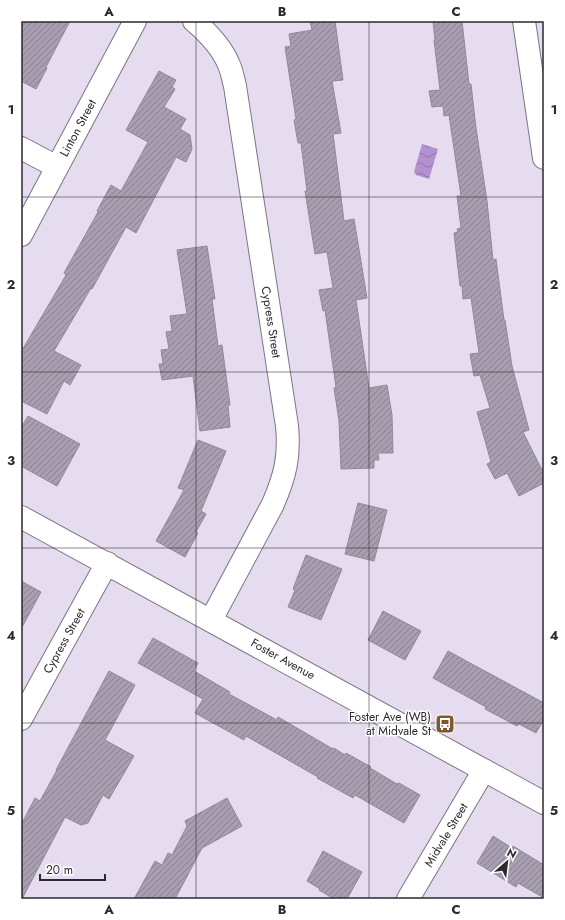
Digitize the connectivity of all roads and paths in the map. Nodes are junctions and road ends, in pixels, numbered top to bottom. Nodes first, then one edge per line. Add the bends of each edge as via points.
1 (135, 21) edge
2 (194, 21) edge
3 (524, 21) edge
4 (537, 60) edge
5 (21, 148) edge
6 (544, 158) edge
7 (57, 167) junction
8 (21, 235) edge
9 (21, 516) edge
10 (107, 563) junction
11 (211, 620) junction
12 (21, 719) edge
13 (484, 770) junction
14 (544, 803) edge
15 (408, 899) edge

1 - 7 street, Linton Street
2 - 11 street, Cypress Street via 212,37 224,55 230,65 235,86 288,440 285,471 273,504
3 - 4 street
4 - 6 street
5 - 7 street
7 - 8 street, Linton Street
9 - 10 street, Foster Avenue
10 - 11 street, Foster Avenue
10 - 12 street, Cypress Street
11 - 13 street, Foster Avenue
13 - 14 street, Foster Avenue
13 - 15 street, Midvale Street

